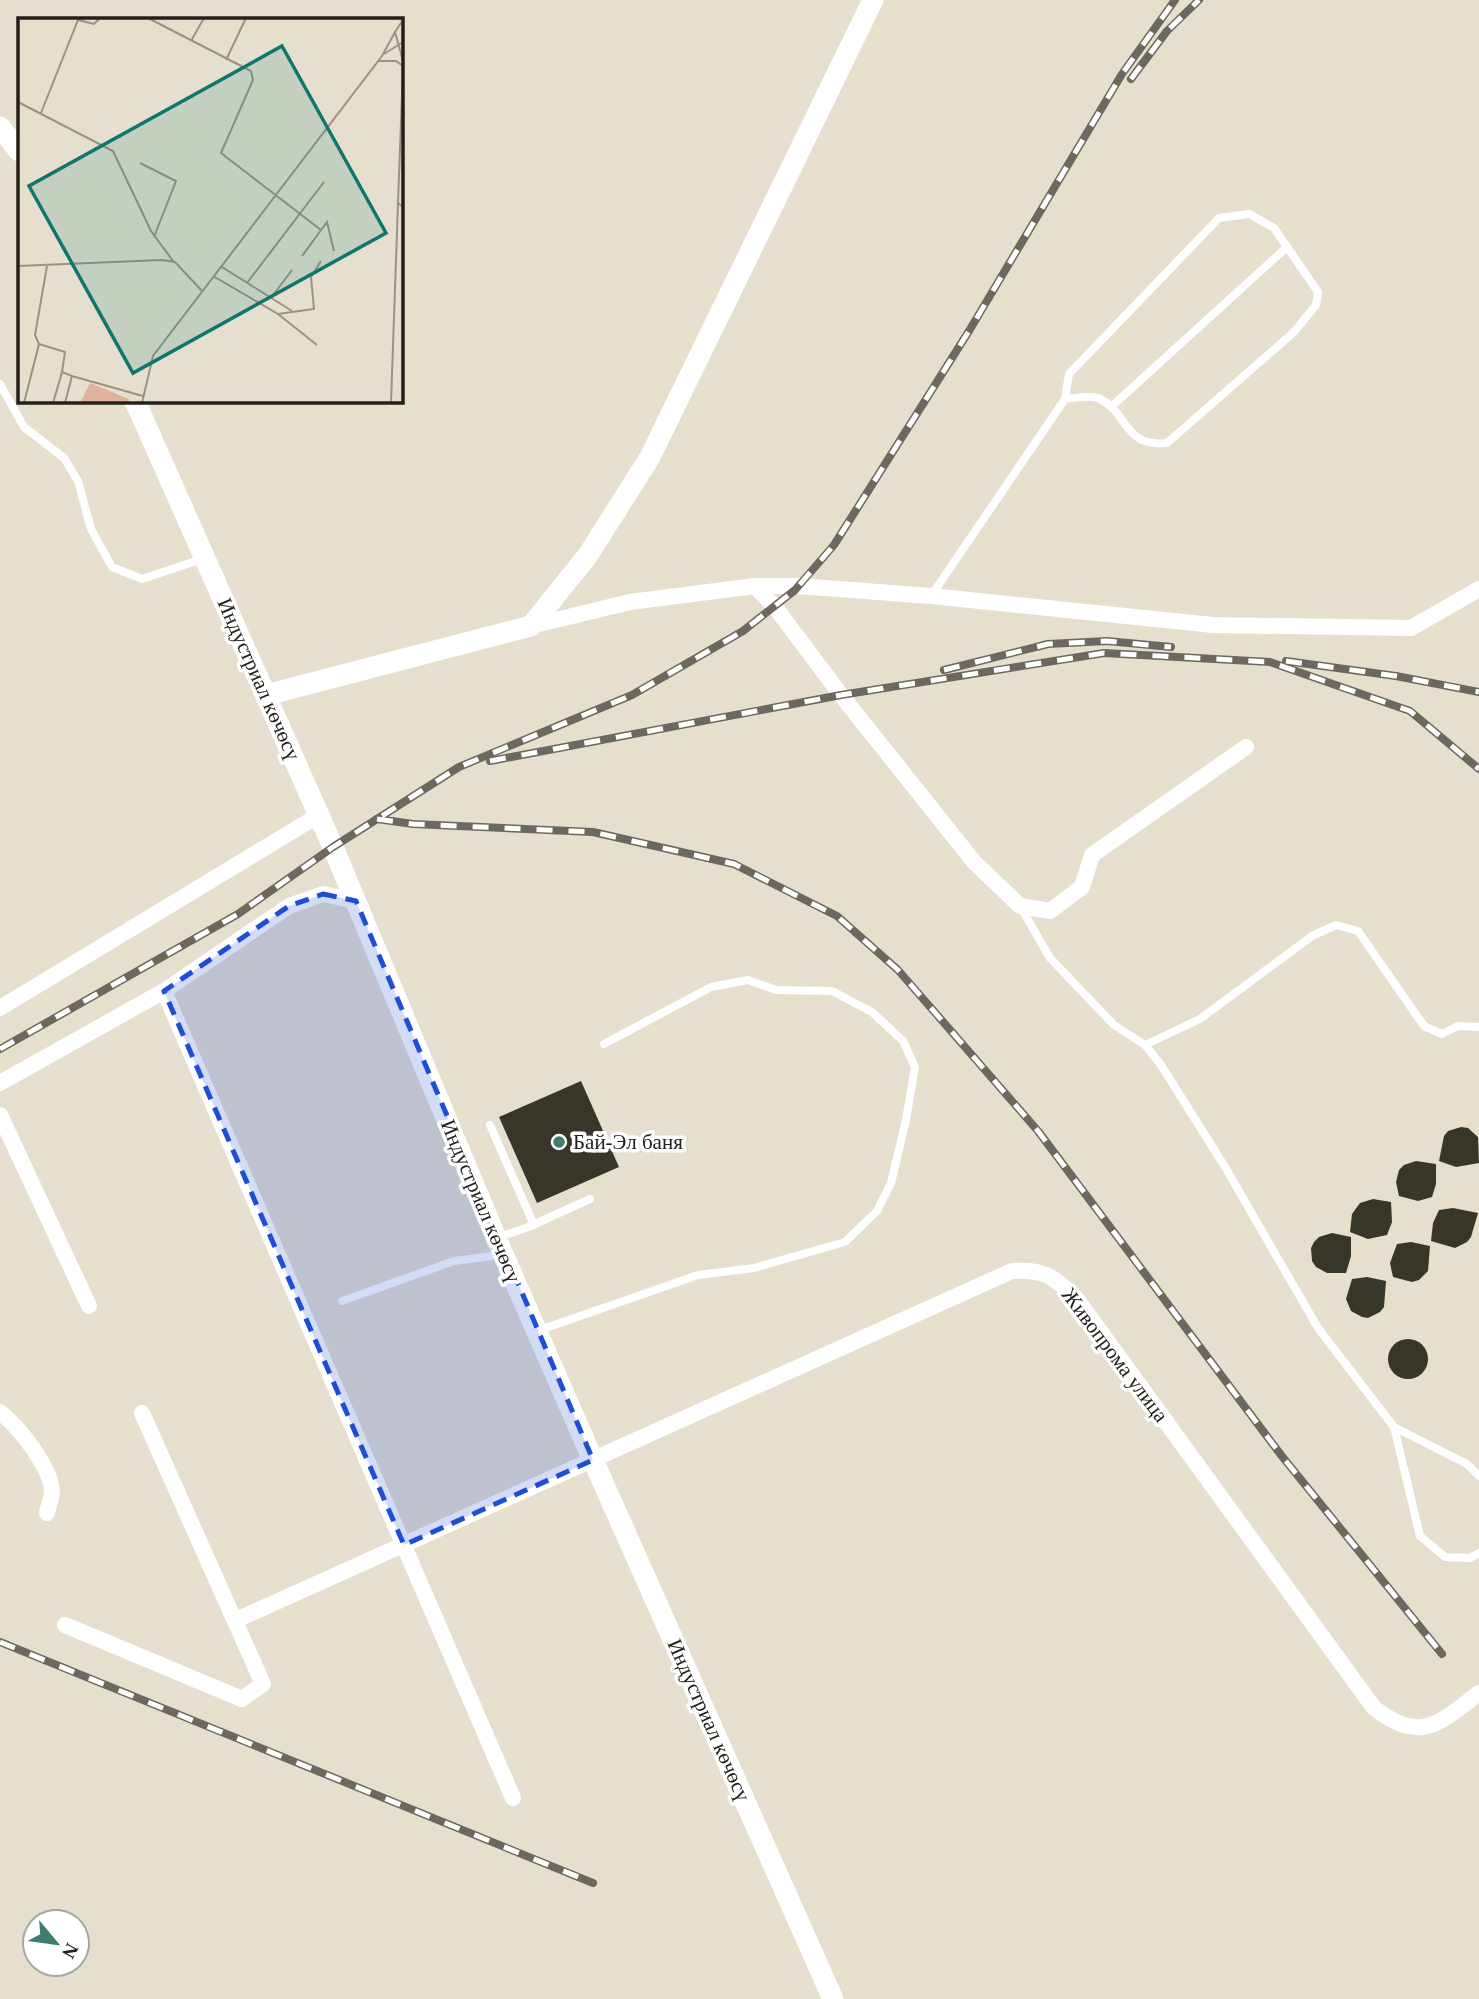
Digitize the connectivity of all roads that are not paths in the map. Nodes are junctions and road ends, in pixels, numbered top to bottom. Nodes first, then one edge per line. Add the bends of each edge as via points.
1 (873, 0) edge
2 (0, 127) edge
3 (18, 150) edge
4 (1287, 247) junction
5 (0, 384) edge
6 (1065, 399) junction
7 (135, 402) edge
8 (1111, 407) junction
9 (205, 558) junction
10 (755, 586) junction
11 (1479, 590) edge
12 (931, 596) junction
13 (531, 626) junction
14 (266, 695) junction
15 (1245, 747) dead end
16 (319, 815) junction
17 (356, 901) junction
18 (1020, 906) junction
19 (164, 991) junction
20 (0, 1008) edge
21 (1479, 1027) edge
22 (604, 1044) dead end
23 (1144, 1045) junction
24 (0, 1083) edge
25 (0, 1115) edge
26 (490, 1125) dead end
27 (590, 1199) dead end
28 (534, 1225) junction
29 (500, 1246) junction
30 (342, 1301) dead end
31 (89, 1306) dead end
32 (537, 1331) junction
33 (0, 1412) edge
34 (142, 1413) dead end
35 (1394, 1427) junction
36 (593, 1461) junction
37 (1479, 1476) edge
38 (47, 1513) dead end
39 (404, 1545) junction
40 (1479, 1553) edge
41 (236, 1620) junction
42 (65, 1625) dead end
43 (1479, 1693) edge
44 (513, 1798) dead end
45 (833, 1999) edge

1 - 13 main road via 650,457 588,555
2 - 3 main road
4 - 6 lane via 1274,228 1249,214 1219,218 1069,374
4 - 8 lane
4 - 8 lane via 1318,292 1316,304 1294,332 1167,443 1152,445 1129,431
5 - 9 lane via 24,427 64,458 78,481 91,529 112,567 142,579
6 - 8 lane via 1096,397
6 - 12 lane
7 - 9 main road, Индустриал көчөсү
9 - 14 main road, Индустриал көчөсү
10 - 12 street
10 - 13 street via 630,602
10 - 18 street via 974,862
11 - 12 street via 1411,628 1213,625
13 - 14 main road
14 - 16 main road, Индустриал көчөсү
15 - 18 street via 1092,855 1082,887 1049,911
16 - 17 main road, Индустриал көчөсү
16 - 20 street
17 - 19 street via 323,894 289,906
17 - 29 main road, Индустриал көчөсү
18 - 23 lane via 1051,958 1114,1025
19 - 24 street
19 - 39 street
21 - 23 lane via 1458,1026 1442,1034 1424,1026 1358,931 1336,925 1312,936 1200,1018
22 - 32 lane via 711,987 748,981 776,990 832,990 872,1012 903,1041 915,1067 891,1183 877,1211 845,1242 754,1268 698,1275
23 - 35 lane via 1226,1167 1318,1328
25 - 31 street
26 - 28 lane
27 - 28 lane
28 - 29 lane
29 - 30 lane
29 - 32 main road, Индустриал көчөсү
32 - 36 main road, Индустриал көчөсү
33 - 38 street via 15,1424 41,1461 52,1491
34 - 41 street
35 - 37 lane via 1467,1465
35 - 40 lane via 1420,1536 1445,1557 1470,1558
36 - 39 street, Живопрома улица
36 - 43 street, Живопрома улица via 1012,1271 1035,1270 1056,1279 1076,1297 1374,1709 1393,1723 1412,1729 1431,1726
36 - 45 main road, Индустриал көчөсү
39 - 41 street, Живопрома улица
39 - 44 street
41 - 42 street via 263,1684 242,1699

